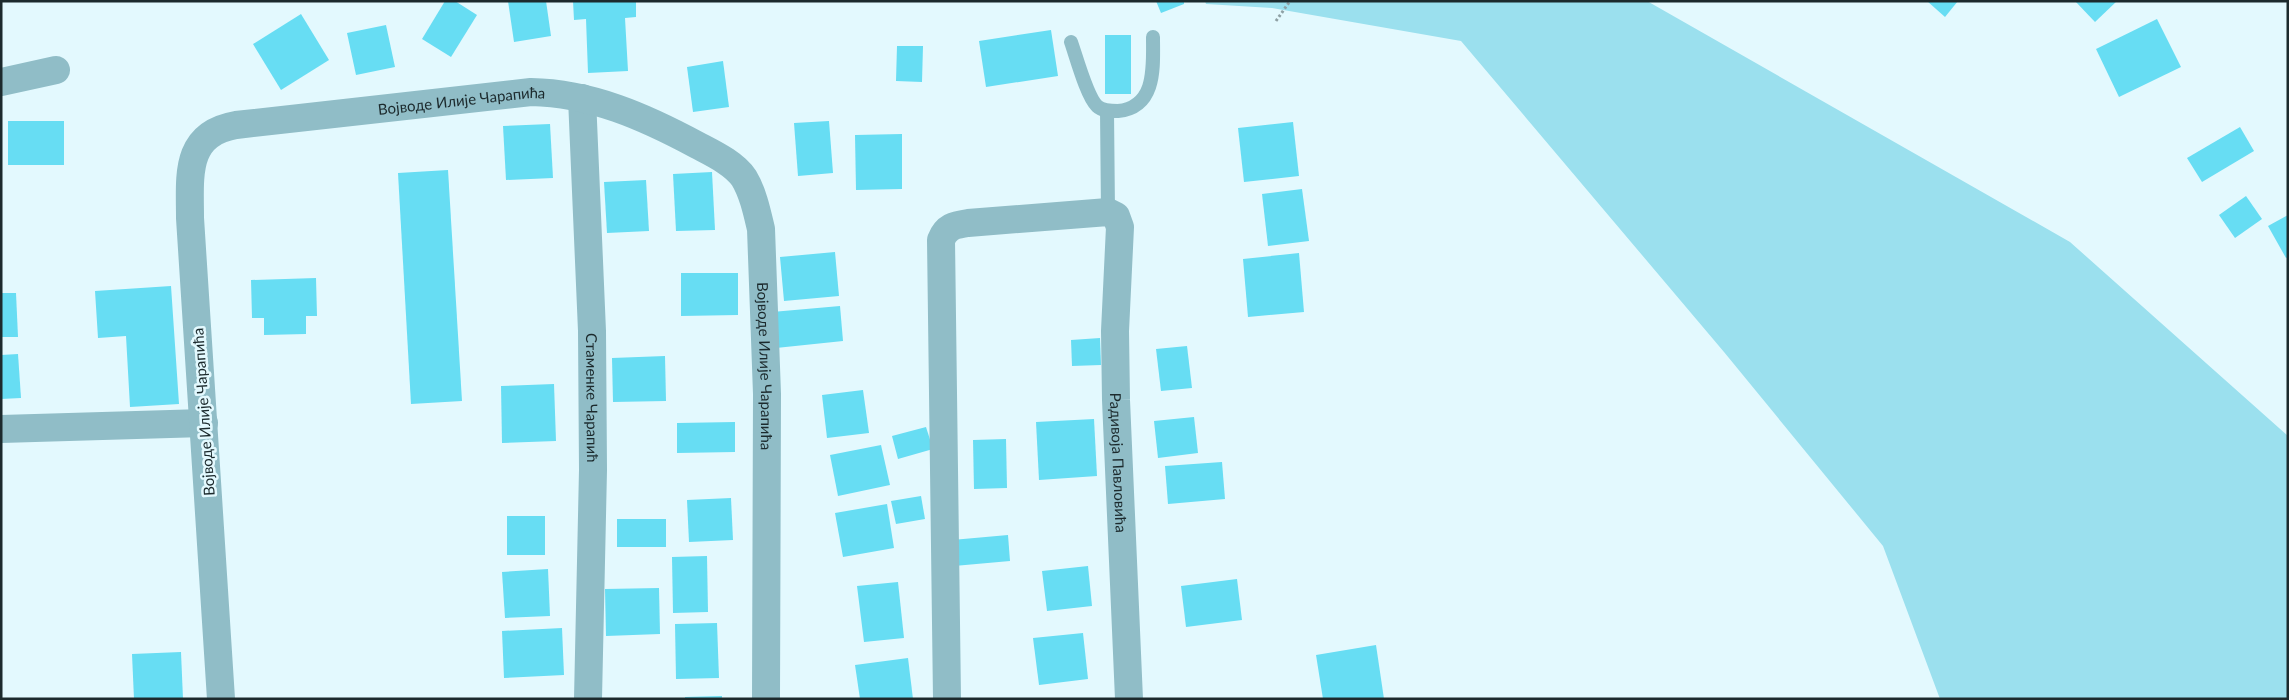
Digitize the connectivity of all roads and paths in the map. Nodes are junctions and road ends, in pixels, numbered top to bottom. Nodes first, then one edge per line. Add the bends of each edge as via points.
1 (1290, 1) edge
2 (1276, 22) dead end
3 (1153, 37) dead end
4 (1071, 42) dead end
5 (56, 70) dead end
6 (1, 82) edge
7 (582, 98) junction
8 (1107, 111) junction
9 (1114, 220) junction
10 (204, 423) junction
11 (1, 430) edge
12 (221, 699) edge
13 (588, 699) edge
14 (766, 699) edge
15 (947, 699) edge
16 (1129, 699) edge

1 - 2 path
3 - 8 lane via 1153,72 1148,92 1136,105 1120,111
4 - 8 lane via 1096,106
5 - 6 street
7 - 10 street, Војводе Илије Чарапића via 555,92 531,92 397,106 220,128 201,142 191,166 190,218
7 - 13 street, Стаменке Чарапић via 592,331 593,470
7 - 14 street, Војводе Илије Чарапића via 618,107 661,125 720,158 743,177 755,203 761,229 767,394
8 - 9 lane
9 - 15 street via 968,222 954,225 941,240
9 - 16 street, Радивоја Павловића via 1116,400
10 - 11 street
10 - 12 street, Војводе Илије Чарапића

